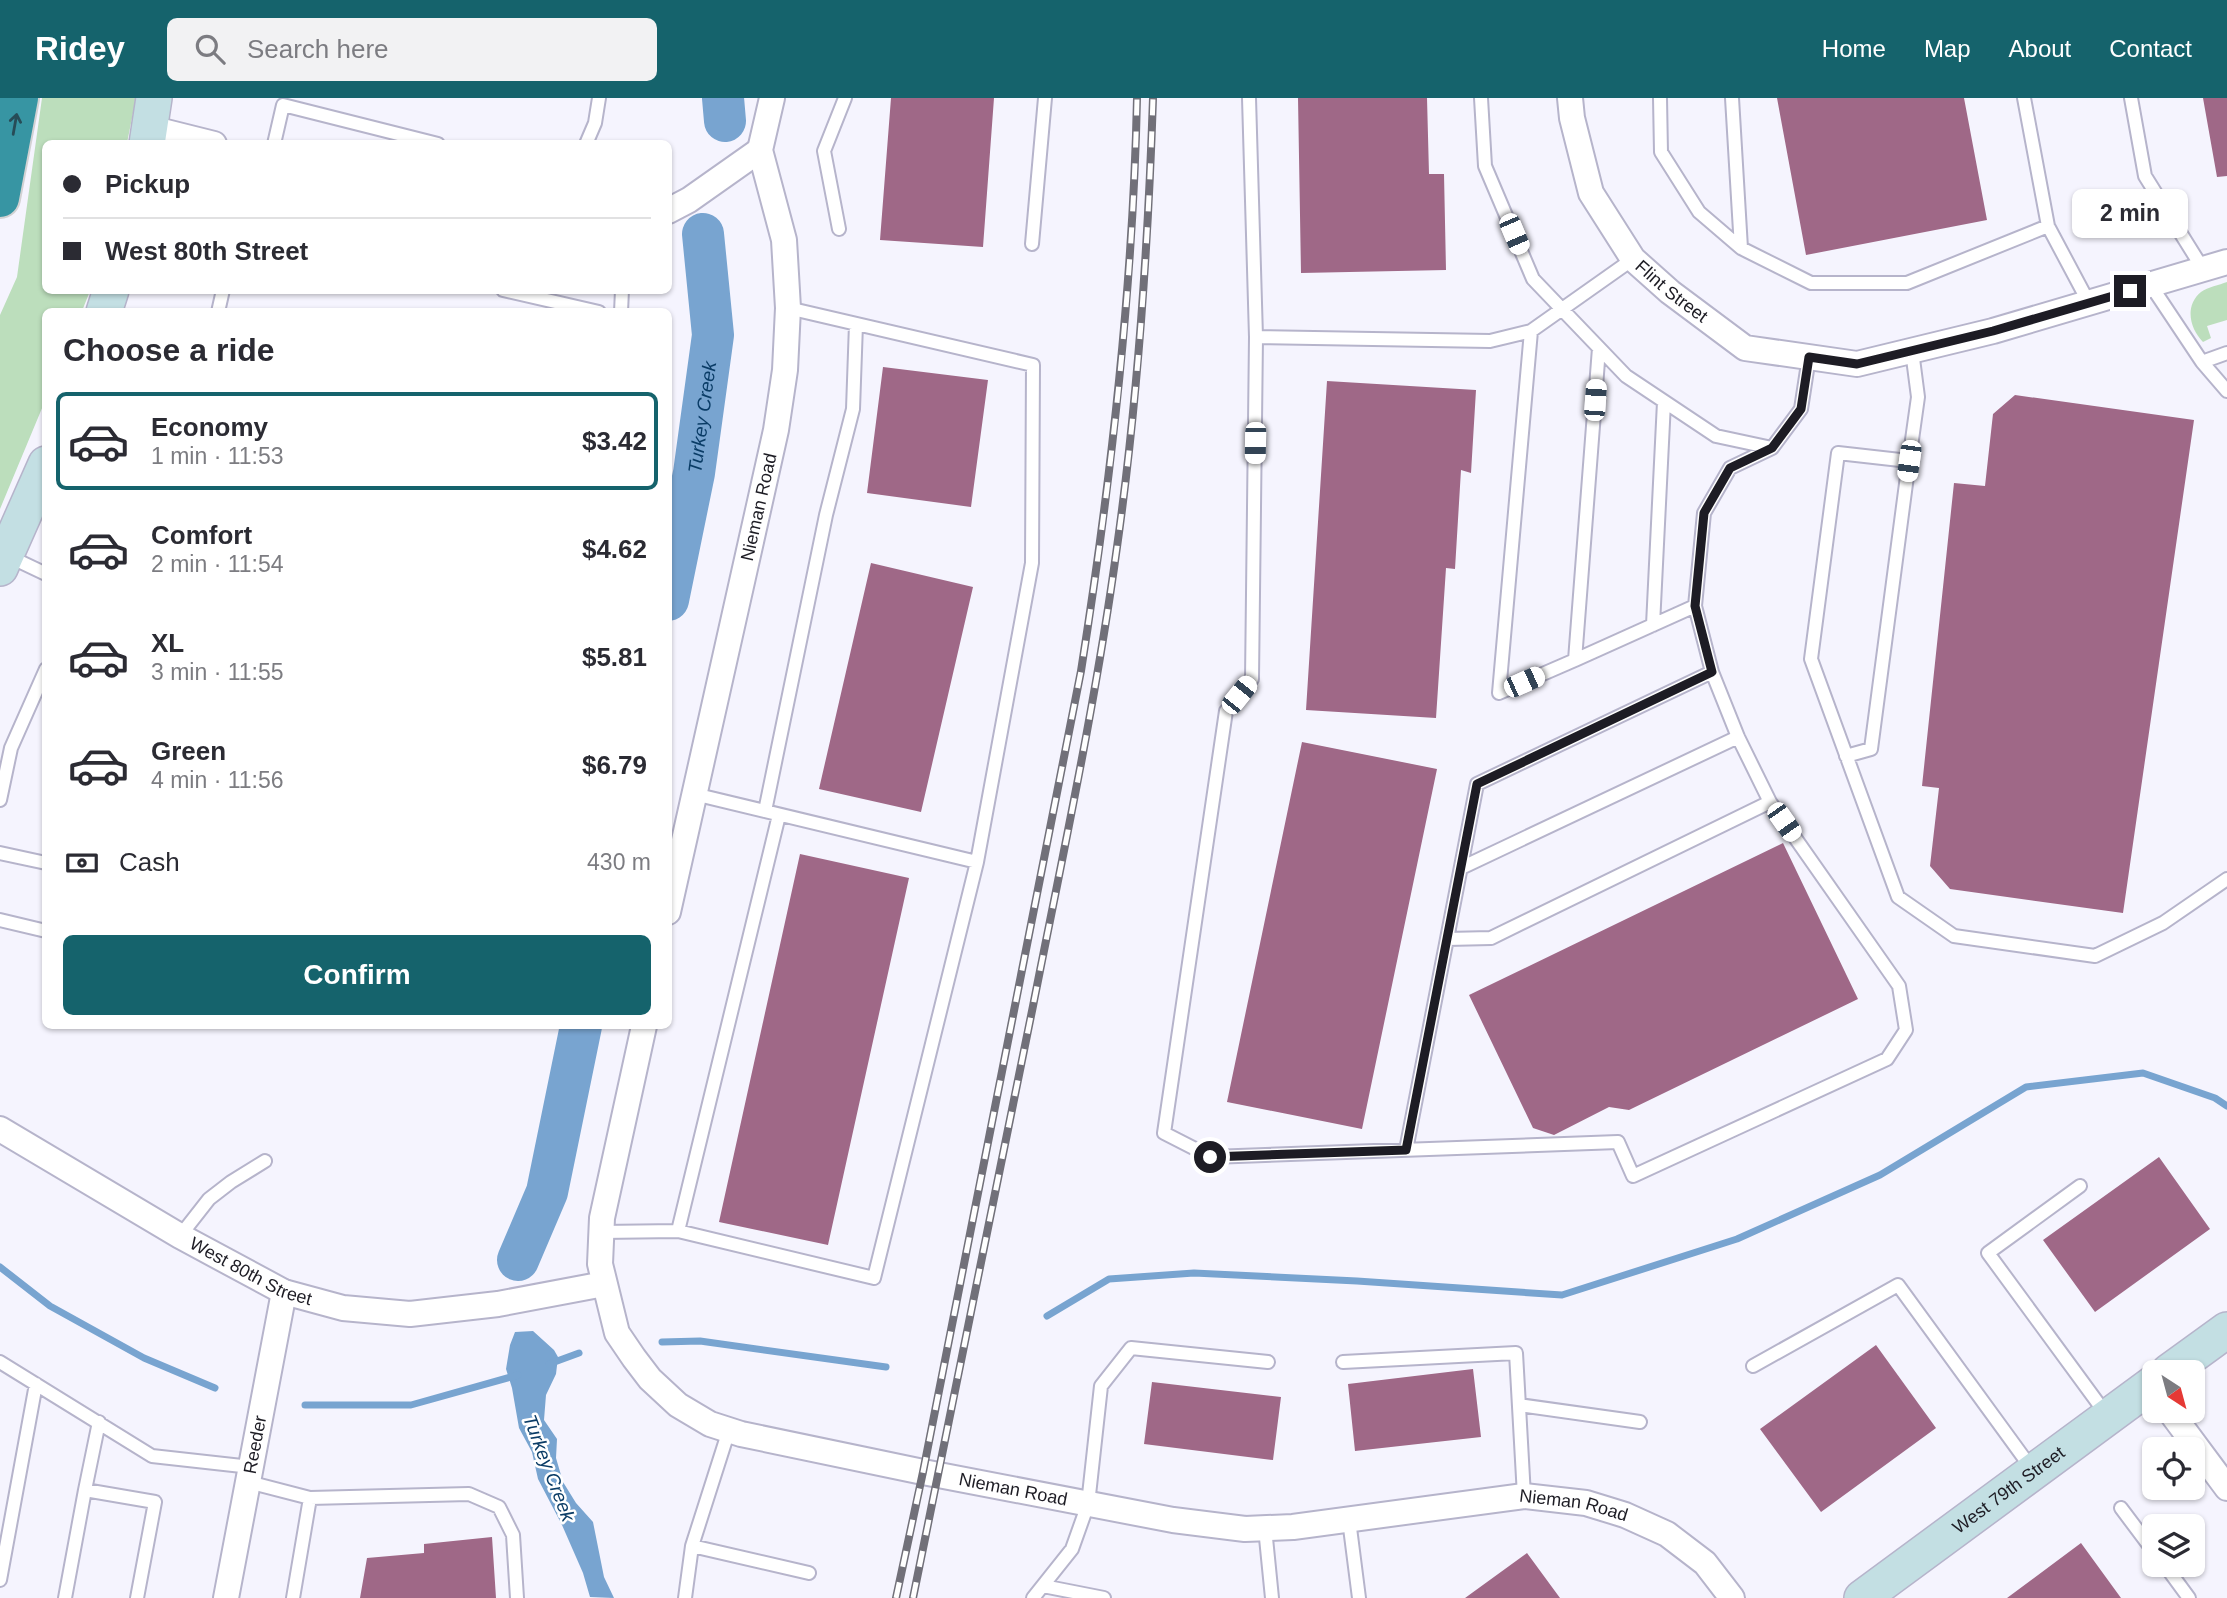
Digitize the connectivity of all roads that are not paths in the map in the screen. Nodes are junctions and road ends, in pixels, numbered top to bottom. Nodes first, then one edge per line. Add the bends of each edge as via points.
1 (19, 98) edge
2 (599, 98) edge
3 (772, 98) edge
4 (845, 98) edge
5 (1045, 98) edge
6 (1249, 98) edge
7 (1481, 98) edge
8 (1570, 98) edge
9 (1660, 98) edge
10 (1732, 98) edge
11 (2024, 98) edge
12 (2131, 98) edge
13 (282, 102) edge
14 (150, 123) edge
15 (202, 140) edge
16 (275, 140) edge
17 (423, 140) edge
18 (588, 140) edge
19 (760, 150) junction
20 (0, 198) edge
21 (672, 209) edge
22 (2048, 226) junction
23 (839, 229) dead end
24 (1032, 244) dead end
25 (1741, 248) junction
26 (1633, 259) junction
27 (2227, 261) edge
28 (2203, 269) junction
29 (2150, 284) junction
30 (520, 294) edge
31 (2088, 303) junction
32 (581, 308) edge
33 (788, 308) junction
34 (1561, 309) junction
35 (856, 324) junction
36 (1531, 331) junction
37 (1256, 337) junction
38 (1599, 348) junction
39 (1912, 351) junction
40 (2227, 353) edge
41 (1809, 357) junction
42 (2202, 362) junction
43 (2227, 391) edge
44 (1664, 401) junction
45 (1772, 448) junction
46 (1909, 461) junction
47 (42, 473) edge
48 (3, 561) edge
49 (42, 573) edge
50 (1695, 606) junction
51 (1653, 625) junction
52 (1575, 660) junction
53 (1712, 672) junction
54 (42, 678) edge
55 (1738, 737) junction
56 (1846, 756) junction
57 (694, 794) junction
58 (0, 800) edge
59 (1770, 802) junction
60 (765, 811) junction
61 (779, 815) junction
62 (0, 853) edge
63 (42, 862) edge
64 (977, 862) junction
65 (1461, 868) junction
66 (2227, 879) edge
67 (672, 894) edge
68 (0, 920) edge
69 (42, 930) edge
70 (1447, 939) junction
71 (643, 1029) edge
72 (0, 1129) edge
73 (1406, 1150) junction
74 (265, 1161) dead end
75 (2080, 1186) dead end
76 (678, 1231) junction
77 (601, 1232) junction
78 (180, 1236) junction
79 (604, 1284) junction
80 (284, 1292) junction
81 (2227, 1330) edge
82 (2192, 1360) edge
83 (0, 1362) edge
84 (1268, 1362) dead end
85 (1343, 1362) dead end
86 (1753, 1366) dead end
87 (36, 1384) junction
88 (2142, 1398) edge
89 (1519, 1405) junction
90 (2108, 1417) junction
91 (99, 1422) junction
92 (1640, 1422) dead end
93 (2182, 1423) edge
94 (729, 1430) junction
95 (2034, 1472) junction
96 (249, 1475) junction
97 (2227, 1489) edge
98 (85, 1490) junction
99 (1524, 1496) junction
100 (310, 1498) junction
101 (1088, 1504) junction
102 (2121, 1508) dead end
103 (1349, 1520) junction
104 (1265, 1528) junction
105 (2142, 1536) edge
106 (692, 1546) junction
107 (809, 1573) dead end
108 (2174, 1577) edge
109 (0, 1580) edge
110 (1043, 1586) junction
111 (65, 1598) edge
112 (137, 1598) edge
113 (226, 1598) edge
114 (293, 1598) edge
115 (517, 1598) edge
116 (685, 1598) edge
117 (1033, 1598) edge
118 (1104, 1598) edge
119 (1272, 1598) edge
120 (1359, 1598) edge
121 (1732, 1598) edge
122 (1862, 1598) edge
123 (2189, 1598) edge

20 -> 1 highway
2 - 18 lane
3 - 19 street, Nieman Road
4 - 23 lane via 824,151
5 - 24 lane
6 - 37 lane
7 - 34 lane via 1485,166 1533,279
8 - 26 street, Flint Street via 1591,193
9 - 25 lane via 1661,152 1699,212
10 - 25 lane
11 - 22 lane
12 - 28 lane via 2145,176
13 - 16 lane
13 - 17 lane
14 - 15 street
19 - 21 street
19 - 33 street, Nieman Road via 784,240
22 - 25 lane via 1907,283 1811,283
22 - 31 lane
26 - 34 lane
26 - 41 street, Flint Street via 1745,348
27 - 28 street
28 - 29 street
29 - 31 street
29 - 42 lane
30 - 32 lane
31 - 39 street
33 - 35 lane
33 - 57 street, Nieman Road via 776,430
34 - 36 lane
34 - 38 lane
35 - 60 lane via 853,409 826,515
35 - 64 lane via 1033,365 1031,563
36 - 37 lane via 1490,341
36 - 52 lane via 1499,693
37 - 73 lane via 1252,679 1226,711 1164,1133 1210,1157
38 - 44 lane via 1626,376
38 - 52 lane
39 - 41 street, Flint Street via 1857,364
39 - 46 lane via 1918,397
40 - 42 lane
41 - 45 lane via 1801,409
42 - 43 lane
44 - 45 lane via 1716,436
44 - 51 lane
45 - 50 lane via 1730,468 1704,513
46 - 56 lane via 1871,749
46 - 56 lane via 1838,453 1811,659
47 - 48 street
48 - 49 lane
50 - 51 lane
50 - 53 lane
51 - 52 lane
53 - 55 lane
53 - 65 lane via 1477,784
54 - 58 lane via 11,748
55 - 59 lane
55 - 65 lane
56 - 66 lane via 1898,897 1954,936 2095,956 2163,923
57 - 60 lane
57 - 67 street, Nieman Road
59 - 70 lane via 1491,938
59 - 73 lane via 1899,986 1906,1030 1886,1059 1633,1176 1618,1143
60 - 61 lane
61 - 64 lane
61 - 76 lane
62 - 63 lane
64 - 76 lane via 874,1278
65 - 70 lane
68 - 69 lane
70 - 73 lane
71 - 77 street, Nieman Road
72 - 78 street, West 80th Street
74 - 78 lane via 209,1199
75 - 90 lane via 1988,1253
76 - 77 lane
77 - 79 street, Nieman Road
78 - 80 street, West 80th Street
79 - 80 street, West 80th Street via 498,1304 410,1314 343,1308
79 - 94 street, Nieman Road via 617,1333 642,1370 678,1405
80 - 96 street, Reeder
81 - 82 street, West 79th Street
83 - 87 lane
84 - 101 lane via 1130,1348 1101,1386
85 - 89 lane via 1516,1353
86 - 95 lane via 1898,1284
87 - 91 lane
87 - 109 lane
88 - 90 street, West 79th Street
89 - 92 lane
89 - 99 lane
90 - 95 street, West 79th Street
91 - 96 lane via 152,1456
91 - 98 lane
93 - 97 street
94 - 101 street, Nieman Road
94 - 106 lane
95 - 122 street, West 79th Street
96 - 100 lane
96 - 113 street, Reeder
98 - 111 lane
98 - 112 lane via 155,1502
99 - 103 street, Nieman Road
99 - 121 street, Nieman Road via 1586,1503 1667,1534 1705,1563
100 - 114 lane
100 - 115 lane via 468,1494 499,1507 513,1535
101 - 104 street, Nieman Road via 1172,1520
101 - 110 lane via 1072,1549
102 - 105 lane
103 - 104 street, Nieman Road
103 - 120 lane
104 - 119 lane
106 - 107 lane
106 - 116 lane
108 - 123 lane
110 - 117 lane
110 - 118 lane

